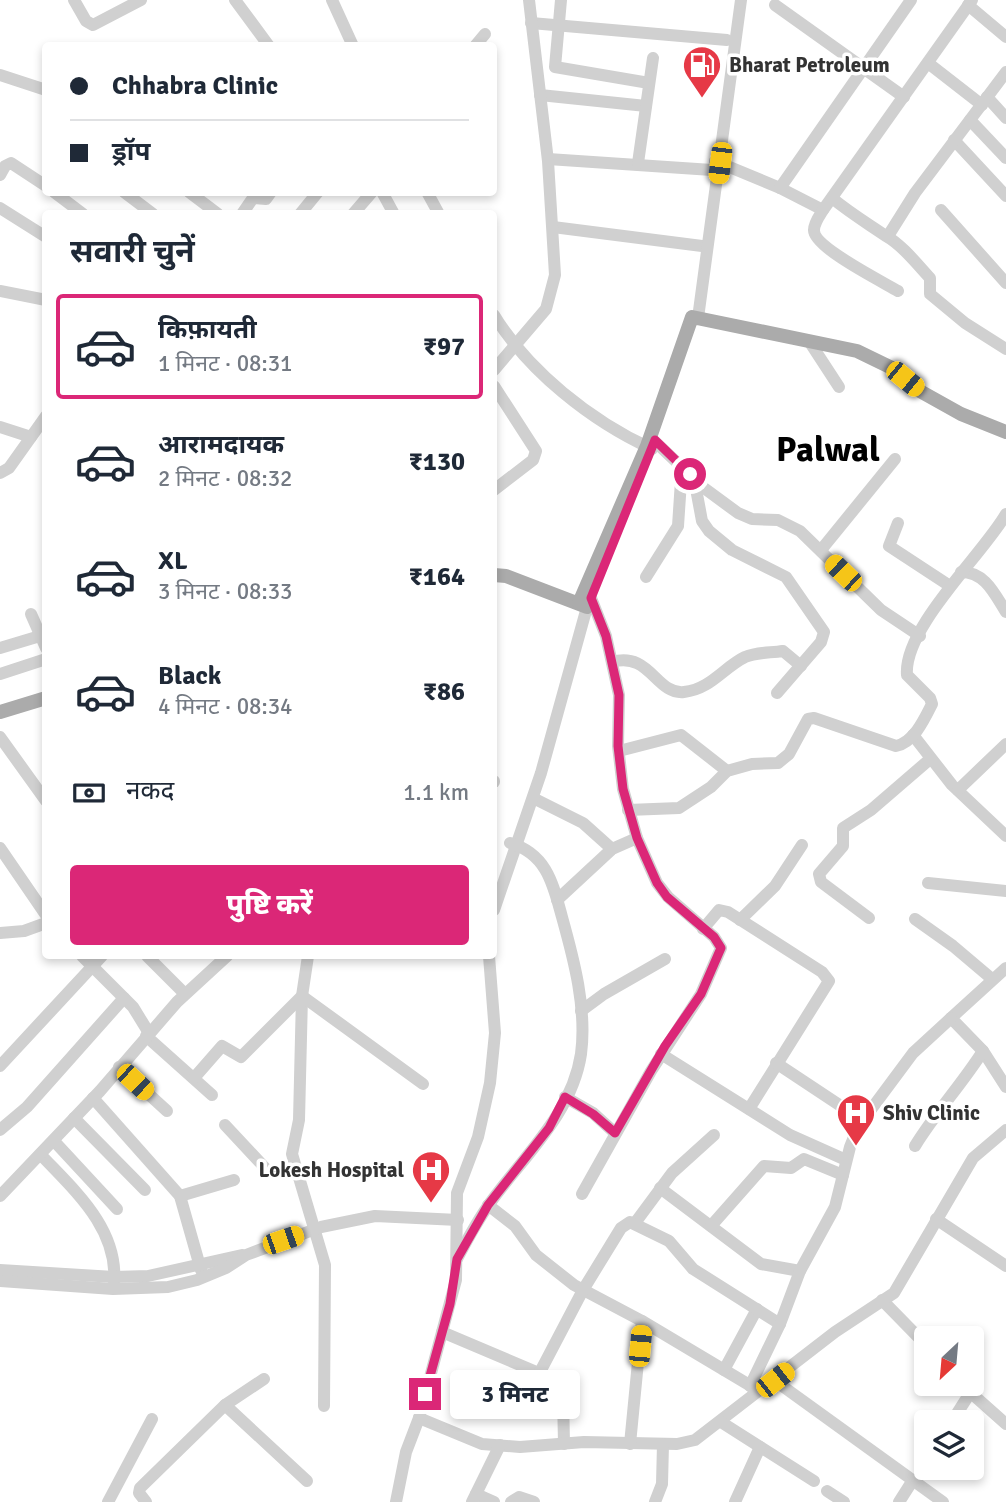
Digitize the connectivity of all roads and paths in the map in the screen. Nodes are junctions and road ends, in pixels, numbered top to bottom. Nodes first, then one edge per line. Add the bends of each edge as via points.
1 (74, 0) edge
2 (141, 0) edge
3 (235, 0) edge
4 (332, 0) edge
5 (529, 0) edge
6 (561, 0) edge
7 (733, 0) edge
8 (741, 0) edge
9 (911, 0) edge
10 (970, 3) edge
11 (775, 5) dead end
12 (531, 23) junction
13 (558, 24) junction
14 (485, 34) dead end
15 (1006, 37) edge
16 (727, 40) junction
17 (266, 42) edge
18 (351, 42) edge
19 (478, 42) edge
20 (653, 58) dead end
21 (928, 63) junction
22 (864, 68) junction
23 (0, 75) edge
24 (1005, 77) edge
25 (649, 83) junction
26 (42, 89) edge
27 (540, 95) junction
28 (904, 97) junction
29 (984, 101) junction
30 (646, 106) junction
31 (1006, 118) edge
32 (970, 120) junction
33 (954, 140) junction
34 (1006, 158) edge
35 (548, 159) junction
36 (6, 161) edge
37 (638, 163) junction
38 (715, 164) junction
39 (0, 176) edge
40 (42, 184) edge
41 (780, 187) junction
42 (59, 196) edge
43 (129, 196) edge
44 (194, 196) edge
45 (268, 196) edge
46 (315, 196) edge
47 (369, 196) edge
48 (1006, 197) edge
49 (832, 198) junction
50 (0, 208) edge
51 (78, 210) edge
52 (148, 210) edge
53 (213, 210) edge
54 (245, 210) edge
55 (303, 210) edge
56 (356, 210) edge
57 (823, 210) junction
58 (941, 210) dead end
59 (553, 227) junction
60 (42, 234) edge
61 (888, 236) junction
62 (702, 246) junction
63 (1006, 283) edge
64 (0, 290) edge
65 (898, 291) dead end
66 (42, 299) edge
67 (695, 318) junction
68 (497, 319) edge
69 (809, 341) junction
70 (515, 346) junction
71 (1006, 349) edge
72 (497, 367) edge
73 (839, 387) dead end
74 (497, 391) edge
75 (42, 422) edge
76 (0, 427) edge
77 (1006, 432) edge
78 (31, 437) junction
79 (651, 443) junction
80 (895, 459) dead end
81 (682, 466) junction
82 (0, 473) edge
83 (694, 478) junction
84 (497, 488) edge
85 (1006, 514) edge
86 (898, 523) dead end
87 (821, 550) junction
88 (961, 572) junction
89 (497, 575) edge
90 (646, 577) dead end
91 (950, 586) junction
92 (585, 600) junction
93 (1006, 612) edge
94 (32, 614) dead end
95 (40, 636) junction
96 (920, 636) junction
97 (42, 640) edge
98 (0, 648) edge
99 (42, 660) edge
100 (612, 662) junction
101 (801, 666) junction
102 (0, 674) edge
103 (777, 693) dead end
104 (42, 699) edge
105 (0, 712) edge
106 (914, 735) junction
107 (0, 737) edge
108 (1006, 744) edge
109 (619, 751) junction
110 (929, 760) junction
111 (727, 771) junction
112 (41, 785) edge
113 (958, 790) junction
114 (533, 798) junction
115 (628, 810) junction
116 (1006, 836) edge
117 (637, 838) junction
118 (513, 844) junction
119 (802, 845) dead end
120 (0, 848) edge
121 (612, 849) junction
122 (928, 883) dead end
123 (1006, 891) edge
124 (497, 900) edge
125 (557, 900) junction
126 (42, 909) edge
127 (869, 918) dead end
128 (740, 919) junction
129 (915, 919) dead end
130 (42, 925) edge
131 (703, 929) junction
132 (0, 933) edge
133 (85, 959) edge
134 (99, 959) edge
135 (149, 959) edge
136 (224, 959) edge
137 (308, 959) edge
138 (486, 959) edge
139 (665, 959) dead end
140 (92, 966) junction
141 (1006, 968) edge
142 (992, 979) junction
143 (185, 994) junction
144 (302, 996) junction
145 (124, 998) junction
146 (581, 1011) junction
147 (951, 1018) junction
148 (148, 1035) junction
149 (983, 1051) junction
150 (661, 1054) junction
151 (776, 1063) junction
152 (0, 1066) edge
153 (119, 1067) junction
154 (194, 1078) junction
155 (423, 1084) dead end
156 (1006, 1087) edge
157 (212, 1095) dead end
158 (565, 1097) junction
159 (93, 1098) junction
160 (749, 1110) junction
161 (167, 1111) dead end
162 (75, 1118) junction
163 (862, 1120) junction
164 (225, 1125) dead end
165 (0, 1130) edge
166 (1006, 1130) edge
167 (615, 1133) junction
168 (714, 1135) dead end
169 (54, 1141) junction
170 (915, 1146) dead end
171 (41, 1155) junction
172 (846, 1160) junction
173 (295, 1166) junction
174 (843, 1175) junction
175 (234, 1180) dead end
176 (660, 1188) junction
177 (145, 1190) dead end
178 (582, 1194) dead end
179 (0, 1196) edge
180 (180, 1196) junction
181 (488, 1205) junction
182 (117, 1209) dead end
183 (936, 1219) junction
184 (454, 1221) junction
185 (635, 1223) junction
186 (710, 1226) junction
187 (313, 1229) junction
188 (246, 1255) junction
189 (457, 1259) junction
190 (200, 1264) junction
191 (1006, 1266) edge
192 (0, 1270) edge
193 (800, 1271) junction
194 (203, 1277) junction
195 (0, 1281) edge
196 (114, 1283) junction
197 (583, 1290) junction
198 (882, 1300) junction
199 (757, 1309) junction
200 (642, 1321) junction
201 (780, 1324) junction
202 (442, 1332) junction
203 (914, 1333) edge
204 (724, 1370) junction
205 (540, 1372) junction
206 (264, 1379) dead end
207 (775, 1380) junction
208 (755, 1389) junction
209 (974, 1396) edge
210 (225, 1405) junction
211 (324, 1406) dead end
212 (419, 1418) junction
213 (152, 1419) dead end
214 (721, 1422) junction
215 (1006, 1424) edge
216 (414, 1434) junction
217 (564, 1444) junction
218 (630, 1444) junction
219 (663, 1444) junction
220 (500, 1445) junction
221 (760, 1447) junction
222 (913, 1480) junction
223 (307, 1481) dead end
224 (814, 1481) dead end
225 (827, 1491) dead end
226 (474, 1498) edge
227 (903, 1500) edge
228 (108, 1502) edge
229 (146, 1502) edge
230 (396, 1502) edge
231 (404, 1502) edge
232 (494, 1502) edge
233 (511, 1502) edge
234 (534, 1502) edge
235 (655, 1502) edge
236 (735, 1502) edge
237 (844, 1502) edge
238 (943, 1502) edge

1 - 2 street via 93,25
3 - 17 street
4 - 18 street
5 - 12 street
6 - 13 street
7 - 16 street
8 - 38 street
9 - 22 street
10 - 15 street
10 - 21 street
11 - 22 street
12 - 13 street
12 - 27 street
13 - 16 street
13 - 25 street via 555,67
14 - 19 street
16 - 38 street
20 - 25 street
21 - 28 street
21 - 29 street
22 - 28 street
22 - 41 street
23 - 26 street
24 - 29 street
25 - 30 street
27 - 30 street
27 - 35 street
28 - 49 street
29 - 31 street
29 - 32 street
30 - 37 street
32 - 33 street
32 - 34 street
33 - 48 street
33 - 61 street
35 - 37 street
35 - 59 street
36 - 39 street
36 - 40 street
37 - 38 street
38 - 41 street
38 - 62 street
38 - 67 street
41 - 57 street
42 - 51 street
43 - 52 street
44 - 53 street
45 - 54 street via 253,198
46 - 55 street
47 - 56 street
49 - 57 street
49 - 61 street via 864,224
50 - 60 street
57 - 65 street via 814,230 822,243
58 - 63 street
59 - 62 street
59 - 70 street via 553,292
61 - 71 street via 930,278 930,294
62 - 67 street
64 - 66 street
67 - 69 main road
67 - 79 main road
68 - 70 street
69 - 73 street
69 - 77 main road via 874,358 950,408
70 - 72 street
70 - 79 street via 594,416
74 - 84 street via 536,451 533,460
75 - 78 street
76 - 78 street
78 - 82 street via 9,468
79 - 81 street
79 - 92 main road
80 - 87 street
81 - 83 street
81 - 90 street via 678,526
83 - 87 street via 738,513 789,524
83 - 101 street via 702,521 709,531 732,550 786,577 824,632
85 - 88 street
86 - 91 street via 889,546
87 - 96 street via 881,610
88 - 91 street
88 - 93 street via 986,581
89 - 92 main road
91 - 96 street
92 - 100 street via 606,636
92 - 114 street
92 - 118 street
94 - 95 street
95 - 97 street
95 - 98 street
96 - 106 street via 907,675 932,704
99 - 102 street
100 - 101 street via 636,661 672,689 684,692 715,680 757,653 783,651
100 - 109 street via 619,695
101 - 103 street
104 - 105 main road
106 - 110 street
106 - 111 street via 895,746 808,719 782,760
107 - 112 street
108 - 113 street
109 - 111 street via 681,736
109 - 115 street
110 - 113 street
110 - 127 street via 843,828 843,846 819,874 821,882
111 - 115 street via 679,808
113 - 116 street
114 - 118 street
114 - 121 street via 583,823
115 - 117 street
117 - 121 street
117 - 131 street via 662,890
118 - 124 street
118 - 125 street via 545,866
119 - 128 street via 775,886
120 - 126 street
121 - 125 street
122 - 123 street
125 - 146 street
128 - 131 street via 719,910
128 - 151 street via 822,972 828,981
129 - 142 street
130 - 132 street via 24,932
131 - 150 street via 719,944 720,955 701,994
133 - 140 street
134 - 140 street
135 - 143 street
136 - 143 street
137 - 144 street
138 - 184 street via 487,1057 478,1114 452,1192
139 - 146 street
140 - 145 street
140 - 152 street
141 - 142 street
142 - 147 street
143 - 148 street
144 - 154 street via 241,1057 222,1046
144 - 155 street
144 - 173 street via 299,1120 292,1145
145 - 148 street
145 - 165 street via 27,1107
146 - 158 street via 580,1056
147 - 149 street
147 - 163 street via 913,1053
148 - 153 street
148 - 154 street
149 - 156 street
149 - 170 street
150 - 160 street
150 - 167 street
151 - 160 street
151 - 163 street
153 - 159 street
153 - 161 street
154 - 157 street
158 - 167 street
158 - 181 street via 549,1128
159 - 162 street
159 - 180 street
160 - 172 street
162 - 169 street
162 - 177 street
163 - 172 street
164 - 173 street via 267,1170 278,1173
166 - 183 street via 973,1158
167 - 178 street
168 - 176 street
169 - 171 street
169 - 182 street
171 - 179 street
171 - 196 street via 104,1229
172 - 174 street
173 - 187 street
174 - 186 street via 804,1159 791,1168 764,1166
174 - 193 street via 835,1207
175 - 180 street
176 - 185 street
176 - 186 street
180 - 190 street
181 - 189 street
181 - 197 street via 516,1227 536,1255
183 - 191 street
183 - 198 street via 902,1282
184 - 187 street via 375,1216
184 - 189 street
185 - 197 street via 624,1224
185 - 199 street via 673,1244 693,1269 715,1286
186 - 193 street via 761,1264
187 - 188 street
187 - 211 street via 326,1265
188 - 190 street
188 - 194 street
189 - 202 street
190 - 194 street
190 - 196 street
192 - 196 street
193 - 201 street
194 - 196 street via 168,1287
195 - 196 street
197 - 200 street
197 - 205 street
198 - 203 street
198 - 207 street
199 - 201 street
199 - 204 street
200 - 204 street
200 - 218 street
201 - 208 street
202 - 205 street
202 - 212 street
204 - 208 street
205 - 217 street via 561,1390
206 - 210 street
207 - 208 street
207 - 222 street
208 - 214 street
209 - 215 street
210 - 223 street
210 - 229 street via 140,1488
212 - 216 street
212 - 220 street via 482,1444
213 - 228 street
214 - 219 street via 695,1440
214 - 221 street
216 - 230 street
216 - 231 street
217 - 218 street
217 - 220 street
218 - 219 street
219 - 235 street via 662,1484
220 - 226 street
221 - 224 street
221 - 236 street
222 - 227 street
222 - 238 street
225 - 237 street
226 - 232 street
233 - 234 street via 519,1497

